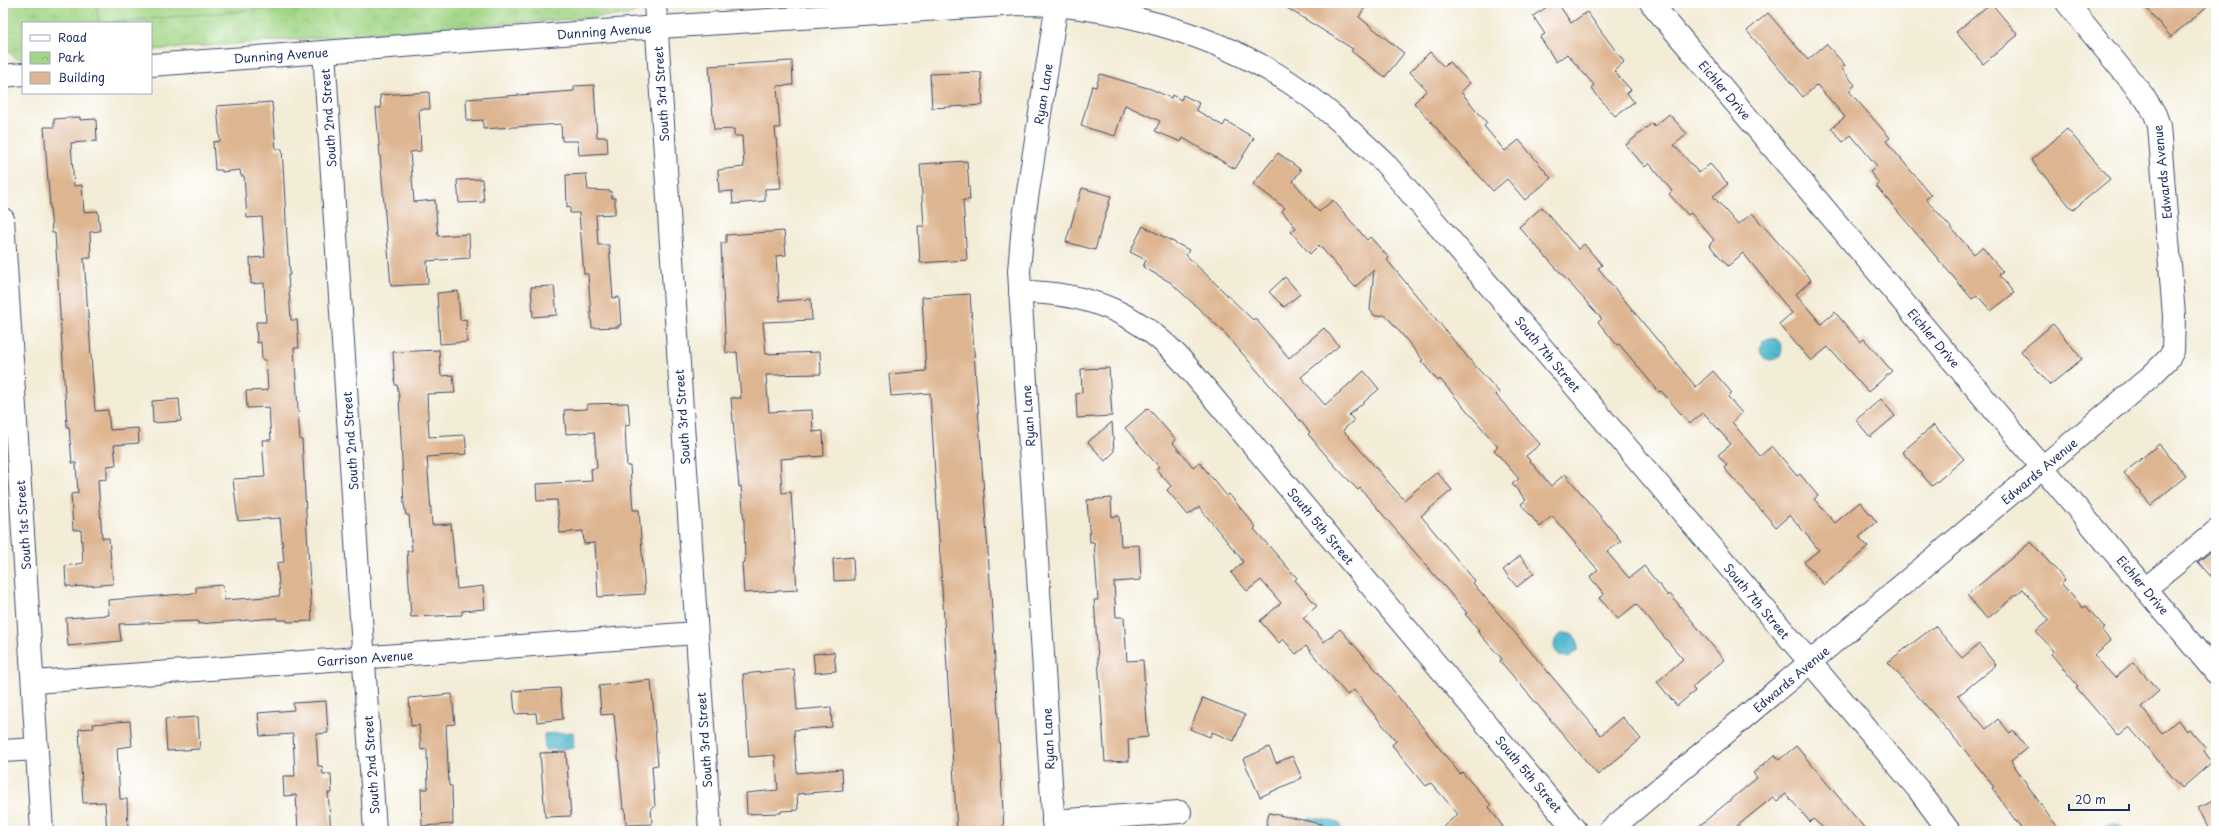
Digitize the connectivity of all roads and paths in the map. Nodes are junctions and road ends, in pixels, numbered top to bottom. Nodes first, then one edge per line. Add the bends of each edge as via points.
1 (655, 3) edge
2 (1651, 3) edge
3 (2067, 3) edge
4 (1057, 4) edge
5 (898, 7) edge
6 (657, 27) junction
7 (324, 52) junction
8 (152, 65) edge
9 (22, 74) edge
10 (3, 76) edge
11 (3, 219) edge
12 (1020, 292) junction
13 (11, 463) edge
14 (2043, 467) junction
15 (2216, 531) edge
16 (2145, 589) junction
17 (696, 633) junction
18 (364, 658) junction
19 (1809, 663) junction
20 (2213, 664) edge
21 (34, 682) junction
22 (37, 749) junction
23 (3, 752) edge
24 (1180, 812) dead end
25 (1054, 826) edge
26 (42, 831) edge
27 (375, 831) edge
28 (710, 831) edge
29 (1576, 831) edge
30 (1609, 831) edge
31 (1949, 831) edge

1 - 6 street, South 3rd Street
2 - 14 street, Eichler Drive
3 - 14 street, Edwards Avenue via 2137,88 2157,120 2162,147 2174,347 2169,358 2151,376
4 - 5 street, Dunning Avenue
4 - 12 street, Ryan Lane via 1023,224 1019,259
4 - 19 street, South 7th Street via 1149,23 1208,41 1288,82 1345,125 1384,162 1411,193
5 - 6 street, Dunning Avenue
6 - 7 street, Dunning Avenue
6 - 17 street, South 3rd Street
7 - 8 street, Dunning Avenue
7 - 18 street, South 2nd Street
9 - 10 street
11 - 13 street, South 1st Street
12 - 25 street, Ryan Lane
12 - 29 street, South 5th Street via 1054,293 1095,302 1133,320 1166,344
13 - 21 street, South 1st Street
14 - 16 street, Eichler Drive
14 - 19 street, Edwards Avenue
15 - 16 street
16 - 20 street, Eichler Drive
17 - 18 street, Garrison Avenue
17 - 28 street, South 3rd Street
18 - 21 street, Garrison Avenue
18 - 27 street, South 2nd Street
19 - 30 street, Edwards Avenue
19 - 31 street, South 7th Street via 1925,798
21 - 22 street, South 1st Street
22 - 23 street
22 - 26 street, South 1st Street
24 - 25 street

